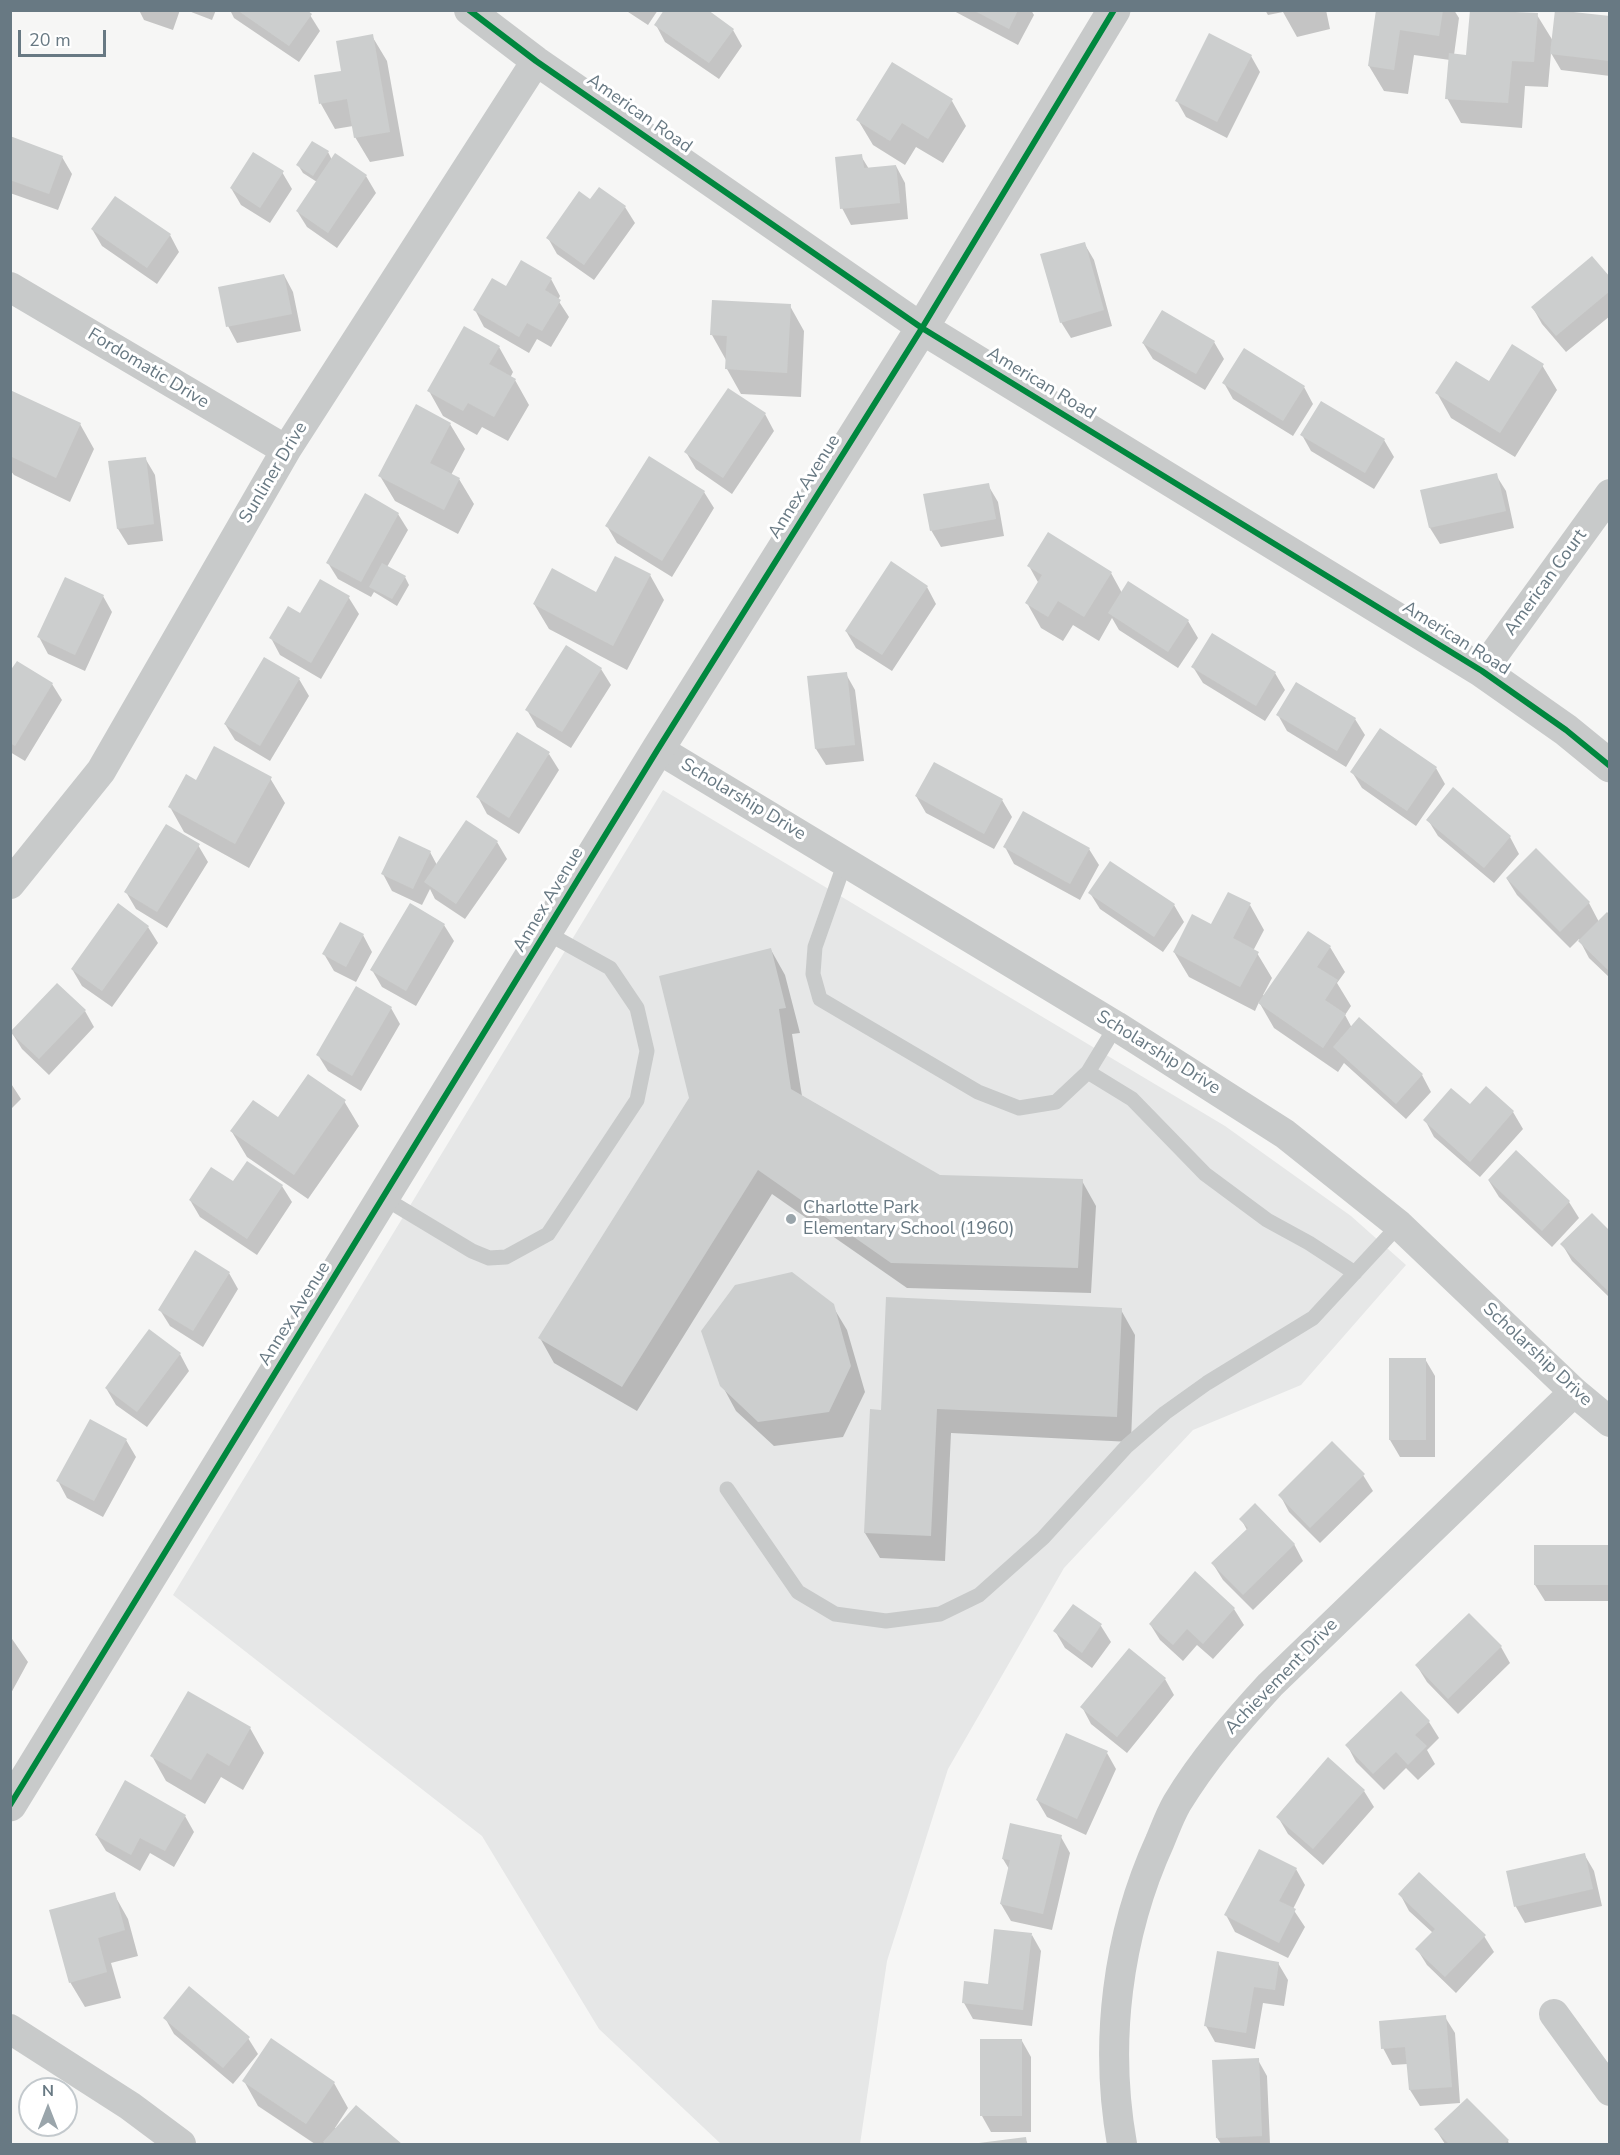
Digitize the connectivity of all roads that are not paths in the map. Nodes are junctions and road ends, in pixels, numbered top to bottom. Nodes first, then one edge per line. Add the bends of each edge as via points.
1 (469, 10) edge
2 (1114, 10) edge
3 (536, 61) junction
4 (10, 287) edge
5 (922, 328) junction
6 (286, 450) junction
7 (1610, 494) edge
8 (1482, 672) junction
9 (658, 749) junction
10 (1610, 766) edge
11 (845, 861) junction
12 (10, 884) edge
13 (547, 933) junction
14 (1116, 1026) junction
15 (1088, 1072) junction
16 (384, 1198) junction
17 (1400, 1225) junction
18 (1355, 1273) junction
19 (1574, 1392) junction
20 (1610, 1422) edge
21 (727, 1489) dead end
22 (10, 1805) edge
23 (1554, 2014) dead end
24 (10, 2029) edge
25 (1610, 2091) edge
26 (181, 2145) edge
27 (1122, 2145) edge

1 - 3 street, American Road
2 - 5 street, Annex Avenue
3 - 5 street, American Road
3 - 6 street, Sunliner Drive
4 - 6 street, Fordomatic Drive
5 - 8 street, American Road
5 - 9 street, Annex Avenue
6 - 12 street, Sunliner Drive via 101,771
7 - 8 street, American Court
8 - 10 street, American Road
9 - 11 street, Scholarship Drive
9 - 13 street, Annex Avenue
11 - 14 street, Scholarship Drive
11 - 15 lane via 815,947 813,974 820,999 978,1092 1019,1108 1056,1102
13 - 16 street, Annex Avenue
13 - 16 lane via 610,968 637,1008 647,1051 637,1100 548,1234 507,1257 489,1258 472,1251
14 - 15 lane
14 - 17 street, Scholarship Drive via 1285,1134
15 - 18 lane via 1132,1099 1205,1174 1267,1220
16 - 22 street, Annex Avenue
17 - 18 lane
17 - 19 street, Scholarship Drive
18 - 21 lane via 1313,1317 1164,1413 1127,1446 1035,1545 979,1595 940,1614 886,1621 825,1609 798,1592
19 - 20 street, Scholarship Drive
19 - 27 street, Achievement Drive via 1270,1685 1223,1736 1176,1805 1146,1872 1124,1951 1114,2028 1115,2106
23 - 25 street
24 - 26 street via 130,2106

